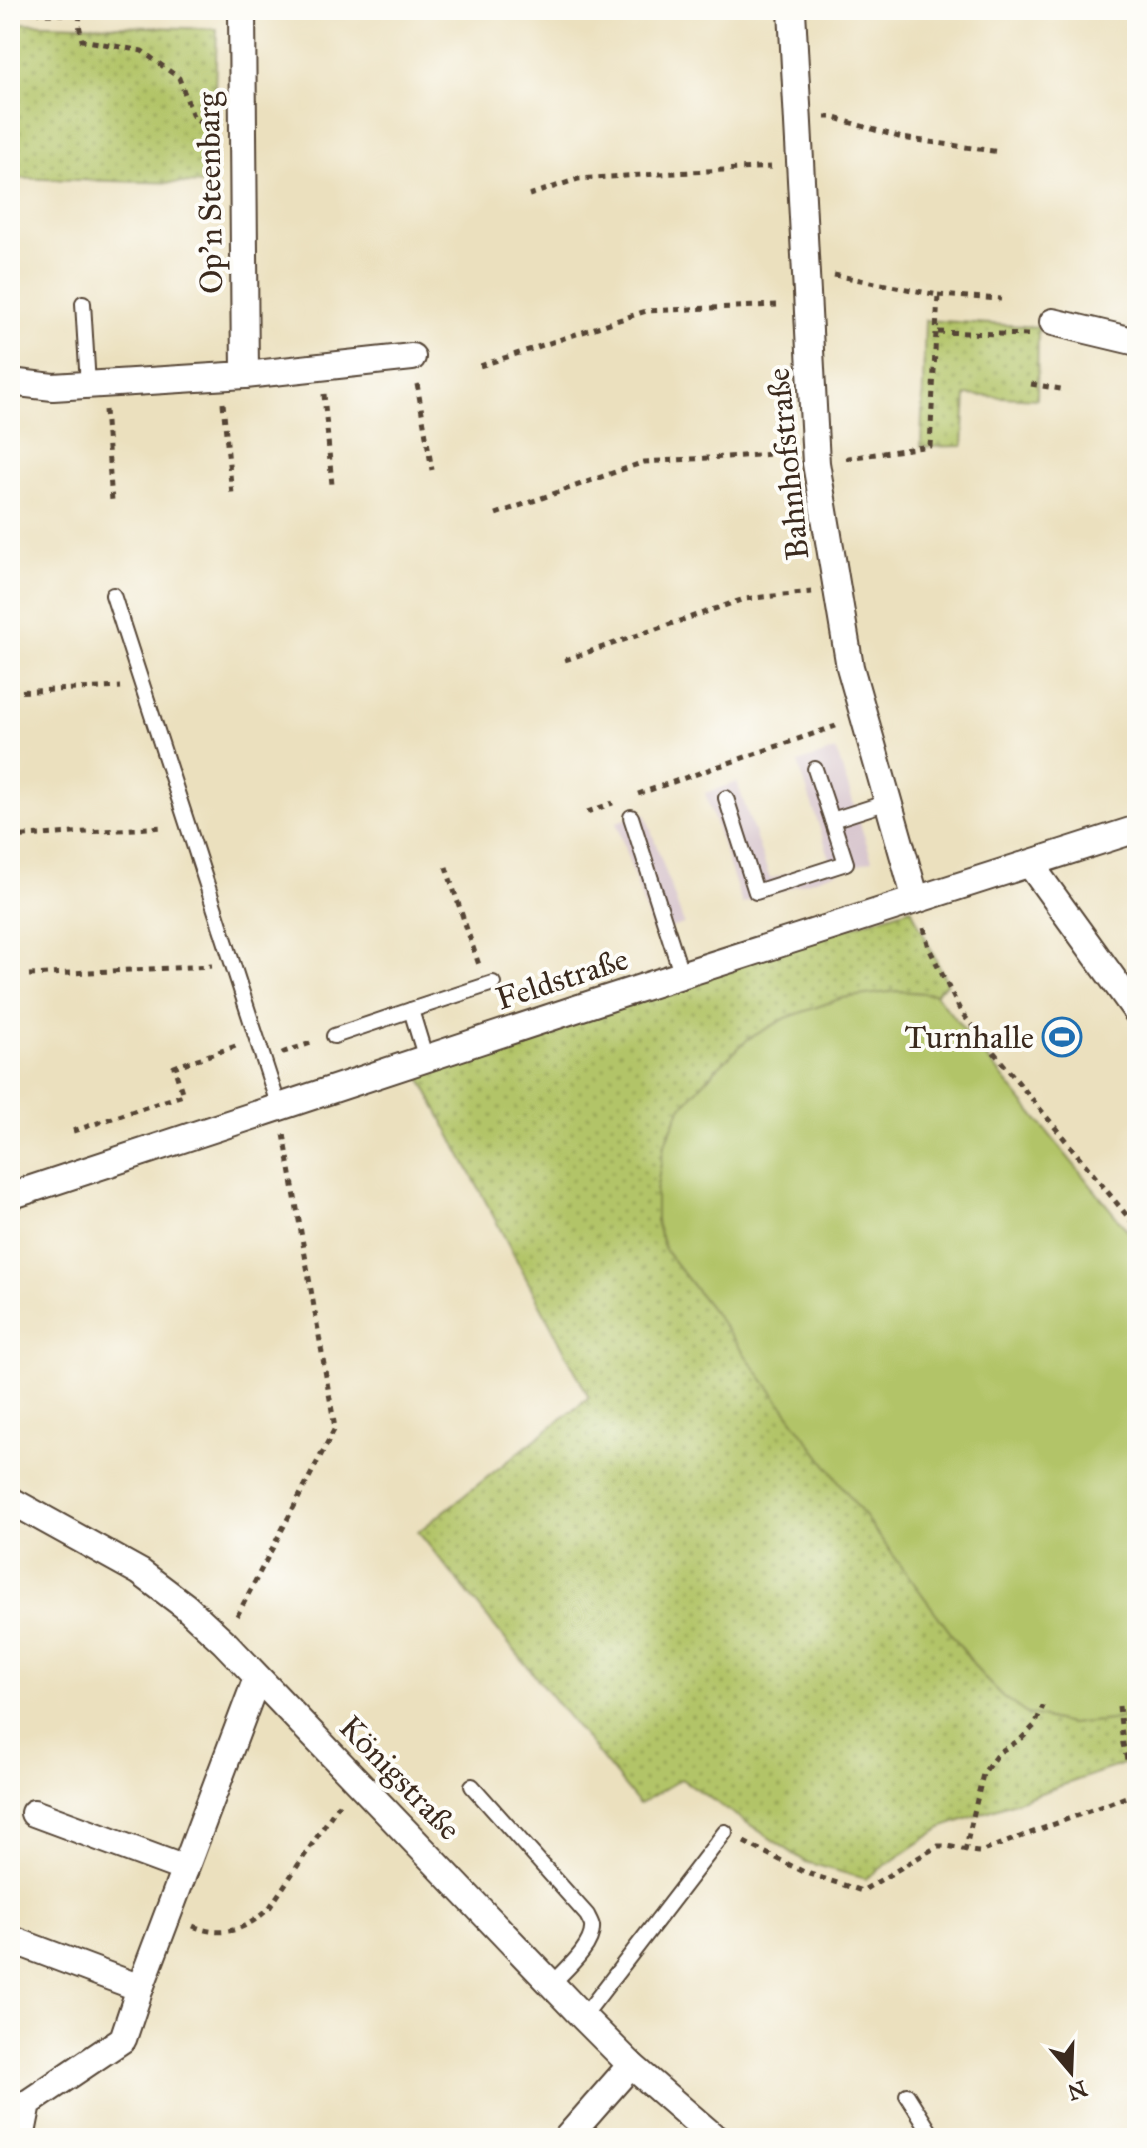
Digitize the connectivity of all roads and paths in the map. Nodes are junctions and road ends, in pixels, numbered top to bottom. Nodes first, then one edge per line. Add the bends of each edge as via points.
1 (35, 10) edge
2 (792, 10) edge
3 (242, 13) edge
4 (80, 14) junction
5 (797, 117) junction
6 (243, 138) junction
7 (1000, 152) dead end
8 (800, 165) junction
9 (529, 195) dead end
10 (806, 270) junction
11 (938, 295) junction
12 (1001, 299) dead end
13 (83, 303) dead end
14 (807, 303) junction
15 (1053, 322) joint
16 (938, 332) junction
17 (1137, 342) edge
18 (412, 357) joint
19 (480, 366) dead end
20 (321, 368) junction
21 (233, 376) junction
22 (10, 382) edge
23 (95, 384) junction
24 (1031, 384) dead end
25 (1061, 389) dead end
26 (815, 457) junction
27 (432, 470) dead end
28 (332, 485) dead end
29 (232, 494) dead end
30 (112, 501) dead end
31 (496, 514) dead end
32 (837, 590) junction
33 (113, 595) dead end
34 (565, 660) dead end
35 (143, 685) junction
36 (10, 692) edge
37 (864, 717) junction
38 (815, 769) dead end
39 (726, 798) dead end
40 (888, 802) junction
41 (587, 812) dead end
42 (631, 817) dead end
43 (832, 820) junction
44 (188, 825) junction
45 (1137, 829) edge
46 (10, 837) edge
47 (1030, 864) junction
48 (446, 867) dead end
49 (916, 900) junction
50 (233, 964) junction
51 (29, 975) dead end
52 (682, 976) junction
53 (489, 984) joint
54 (411, 1010) junction
55 (1137, 1012) edge
56 (334, 1036) joint
57 (279, 1038) dead end
58 (257, 1039) junction
59 (426, 1059) junction
60 (279, 1107) junction
61 (73, 1131) dead end
62 (10, 1196) edge
63 (1137, 1228) edge
64 (10, 1500) edge
65 (224, 1642) junction
66 (257, 1678) junction
67 (1043, 1706) dead end
68 (1119, 1706) dead end
69 (355, 1780) junction
70 (472, 1786) dead end
71 (1136, 1794) edge
72 (34, 1813) dead end
73 (725, 1832) joint
74 (965, 1851) junction
75 (185, 1869) junction
76 (168, 1914) junction
77 (10, 1939) edge
78 (552, 1984) junction
79 (140, 1988) junction
80 (583, 2017) junction
81 (631, 2065) junction
82 (907, 2095) dead end
83 (21, 2138) edge
84 (567, 2138) edge
85 (715, 2138) edge
86 (934, 2138) edge

1 - 4 path
2 - 5 street, Bahnhofstraße
3 - 4 path
3 - 6 street, Op'n Steenbarg
4 - 6 path via 82,40 142,51 179,78 194,119
5 - 7 path via 832,117 902,138
5 - 8 street, Bahnhofstraße
6 - 21 street, Op'n Steenbarg
8 - 9 path via 578,179
8 - 10 street, Bahnhofstraße
10 - 11 path
10 - 14 street, Bahnhofstraße
11 - 12 path
11 - 16 path
13 - 23 lane
14 - 19 path via 646,311
14 - 26 street, Bahnhofstraße
15 - 16 path via 1033,335
15 - 17 street
16 - 26 path via 930,446
18 - 20 street
18 - 27 path
20 - 21 street
20 - 28 path
21 - 23 street
21 - 29 path
22 - 23 street
23 - 30 path
24 - 25 path
26 - 31 path via 644,462
26 - 32 street, Bahnhofstraße
32 - 34 path via 744,599
32 - 37 street, Bahnhofstraße
33 - 35 lane
35 - 36 path
35 - 44 lane
37 - 40 street, Bahnhofstraße
37 - 41 path
38 - 43 lane
39 - 43 lane via 756,892 846,863
40 - 43 lane
40 - 49 street, Bahnhofstraße
42 - 52 lane
44 - 46 path
44 - 50 lane
45 - 47 street, Feldstraße
47 - 49 street, Feldstraße
47 - 55 street
48 - 53 path
49 - 52 street, Feldstraße
49 - 63 path via 929,948 961,1012
50 - 51 path
50 - 58 lane
52 - 59 street, Feldstraße
53 - 54 lane
54 - 56 lane
54 - 59 lane
56 - 57 path via 284,1052
58 - 60 lane
58 - 61 path via 174,1067 183,1095
59 - 60 street, Feldstraße
60 - 62 street, Feldstraße
60 - 65 path via 335,1428
64 - 65 street, Königstraße via 140,1572
65 - 66 street, Königstraße
66 - 69 street, Königstraße
66 - 75 street
67 - 74 path via 1035,1725 998,1753 983,1774
68 - 71 path
69 - 76 path via 257,1921 217,1932
69 - 78 street, Königstraße
70 - 78 lane via 592,1925 577,1959
71 - 74 path via 980,1852
72 - 75 street
73 - 74 path via 804,1872 862,1891 938,1846
73 - 80 lane
75 - 76 street
76 - 79 street
77 - 79 street
78 - 80 street, Königstraße
79 - 83 street via 123,2039 28,2103
80 - 81 street, Königstraße
81 - 84 street
81 - 85 street, Königstraße
82 - 86 lane

